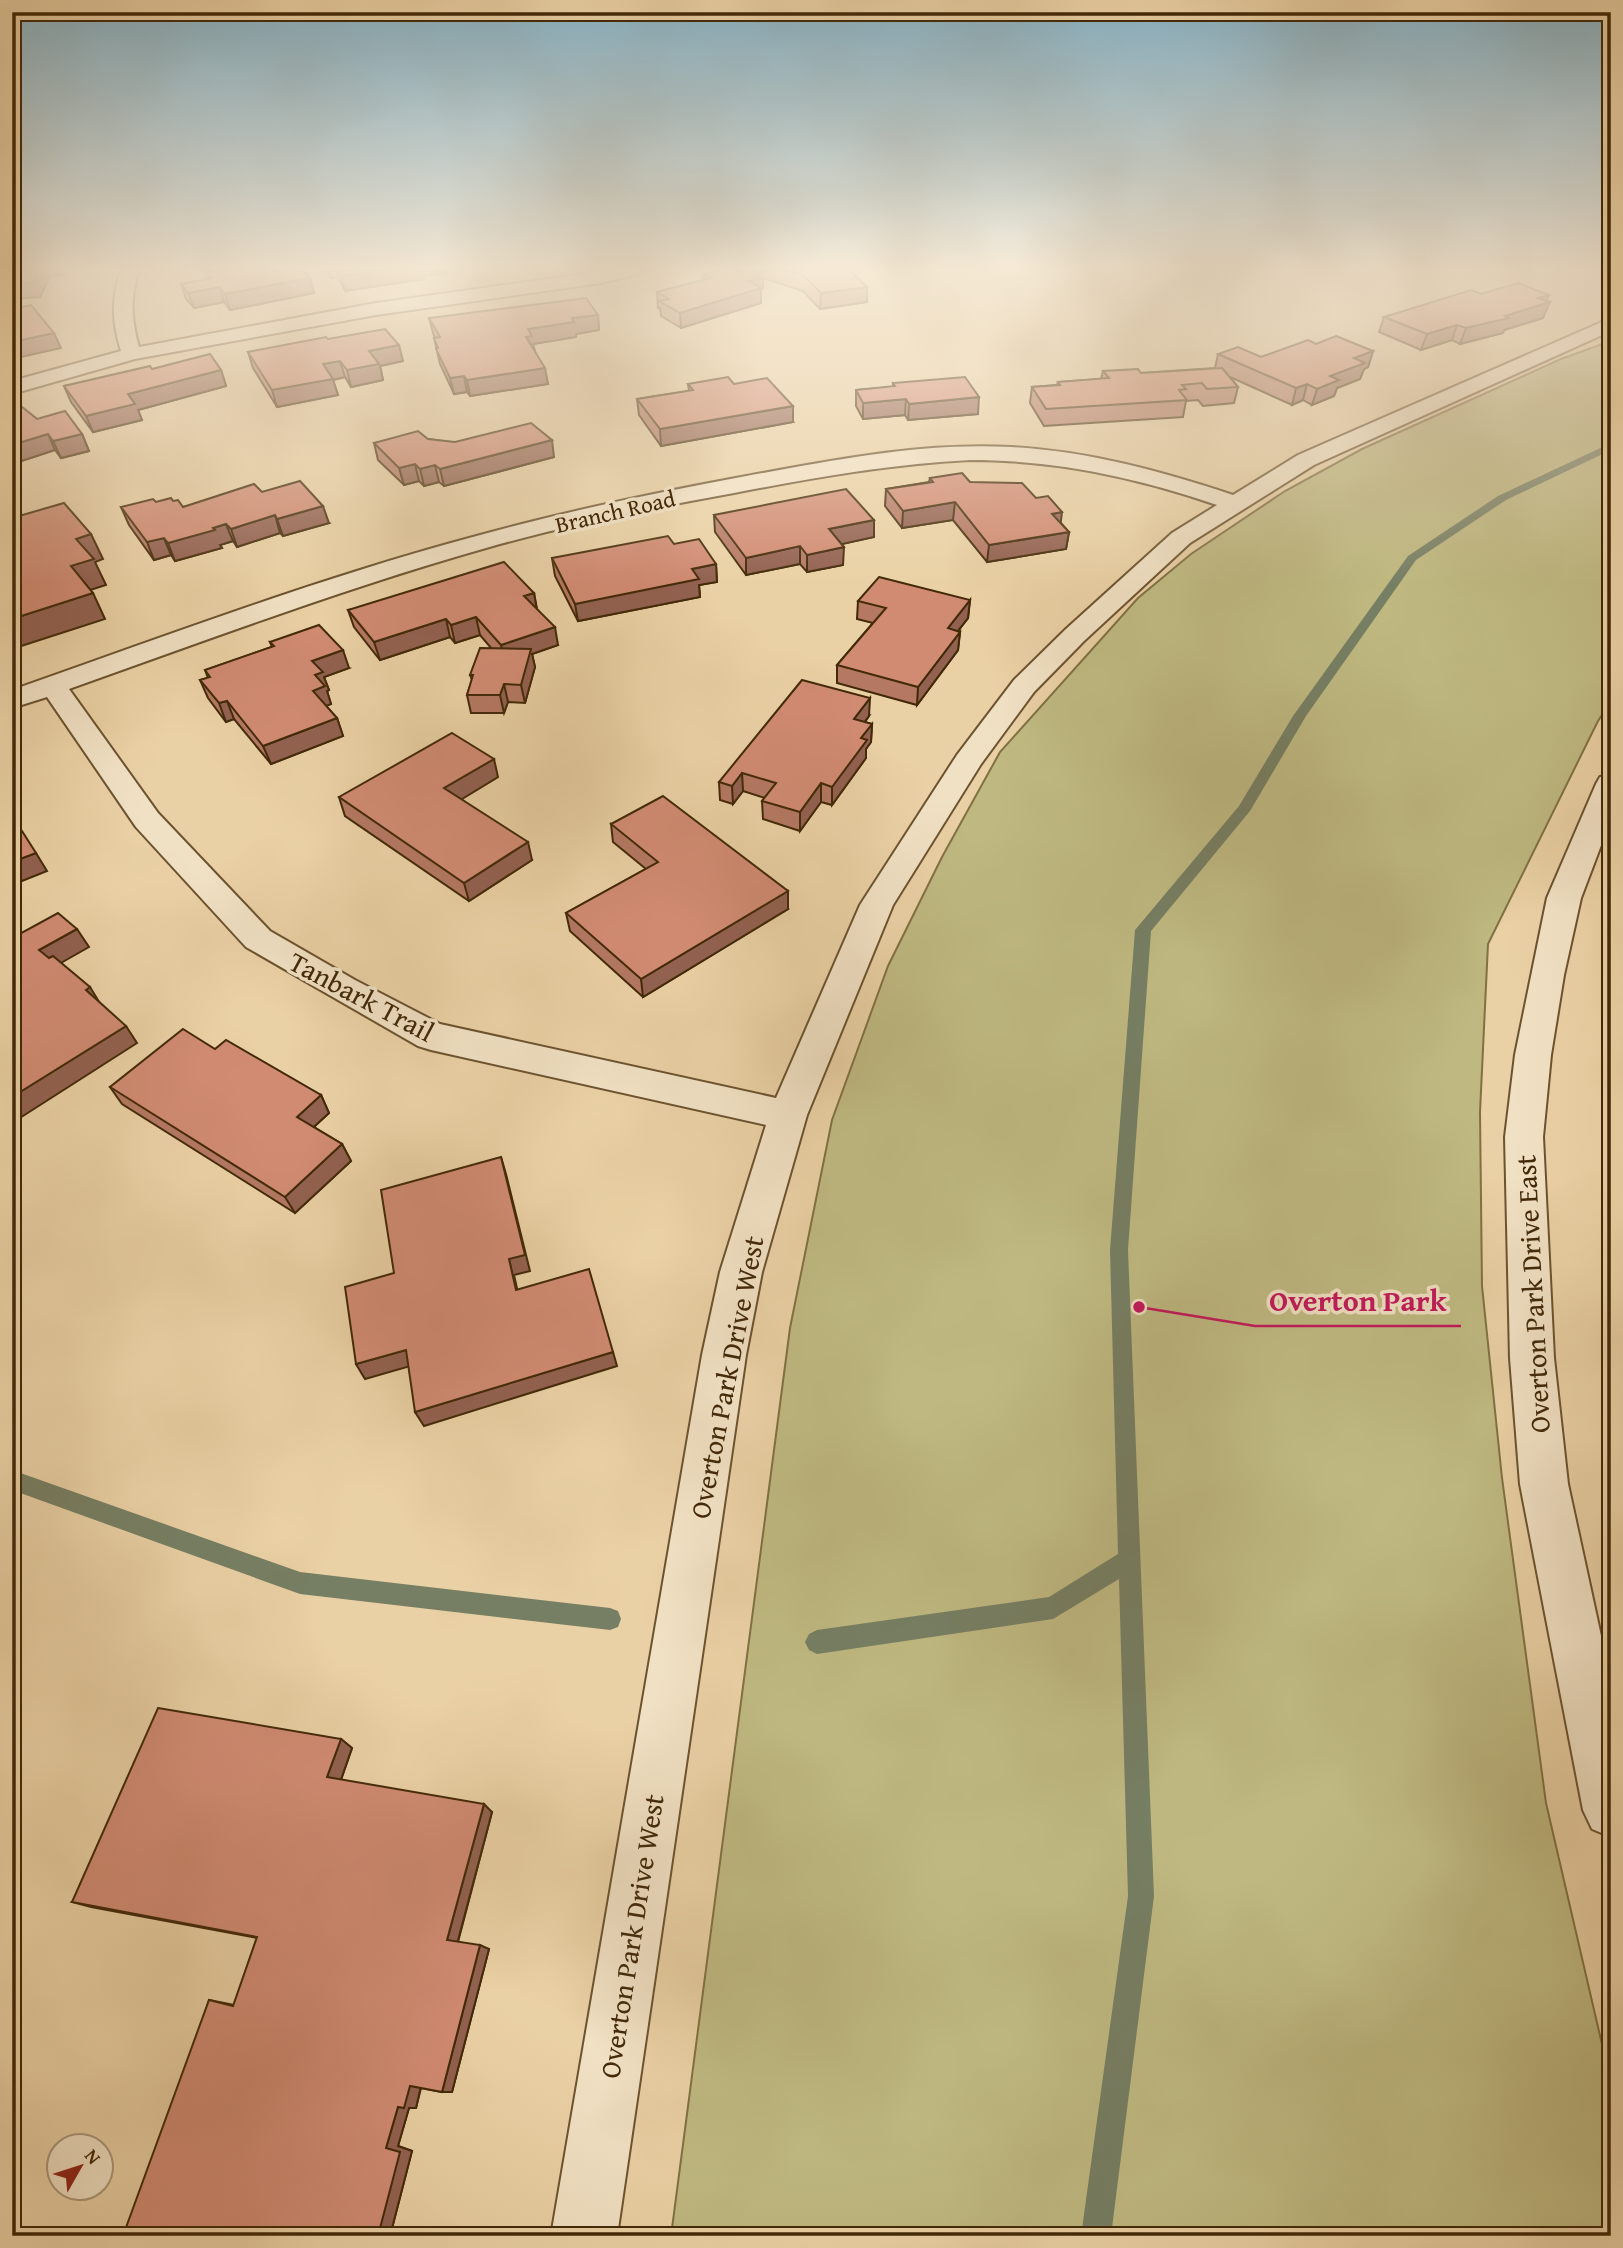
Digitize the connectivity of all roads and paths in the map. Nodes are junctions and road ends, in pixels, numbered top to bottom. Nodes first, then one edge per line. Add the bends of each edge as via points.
1 (58, 375) edge
2 (1497, 375) edge
3 (12, 388) edge
4 (1235, 504) junction
5 (54, 686) junction
6 (12, 700) edge
7 (1611, 784) edge
8 (788, 1115) junction
9 (1611, 1810) edge
10 (584, 2236) edge

1 - 3 street
2 - 4 street, Overton Park Drive West via 1306,460
4 - 5 street, Branch Road via 1101,464 1042,456 894,459 836,467 696,492 441,554
4 - 8 street, Overton Park Drive West via 1181,538 1075,635 1024,686 968,761 877,905
5 - 6 street, Branch Road
5 - 8 street, Tanbark Trail via 147,820 221,900 258,939 332,983 431,1036
7 - 9 street, Overton Park Drive East via 1564,898 1533,1055 1524,1137 1532,1358 1544,1484
8 - 10 street, Overton Park Drive West via 741,1272 724,1355

